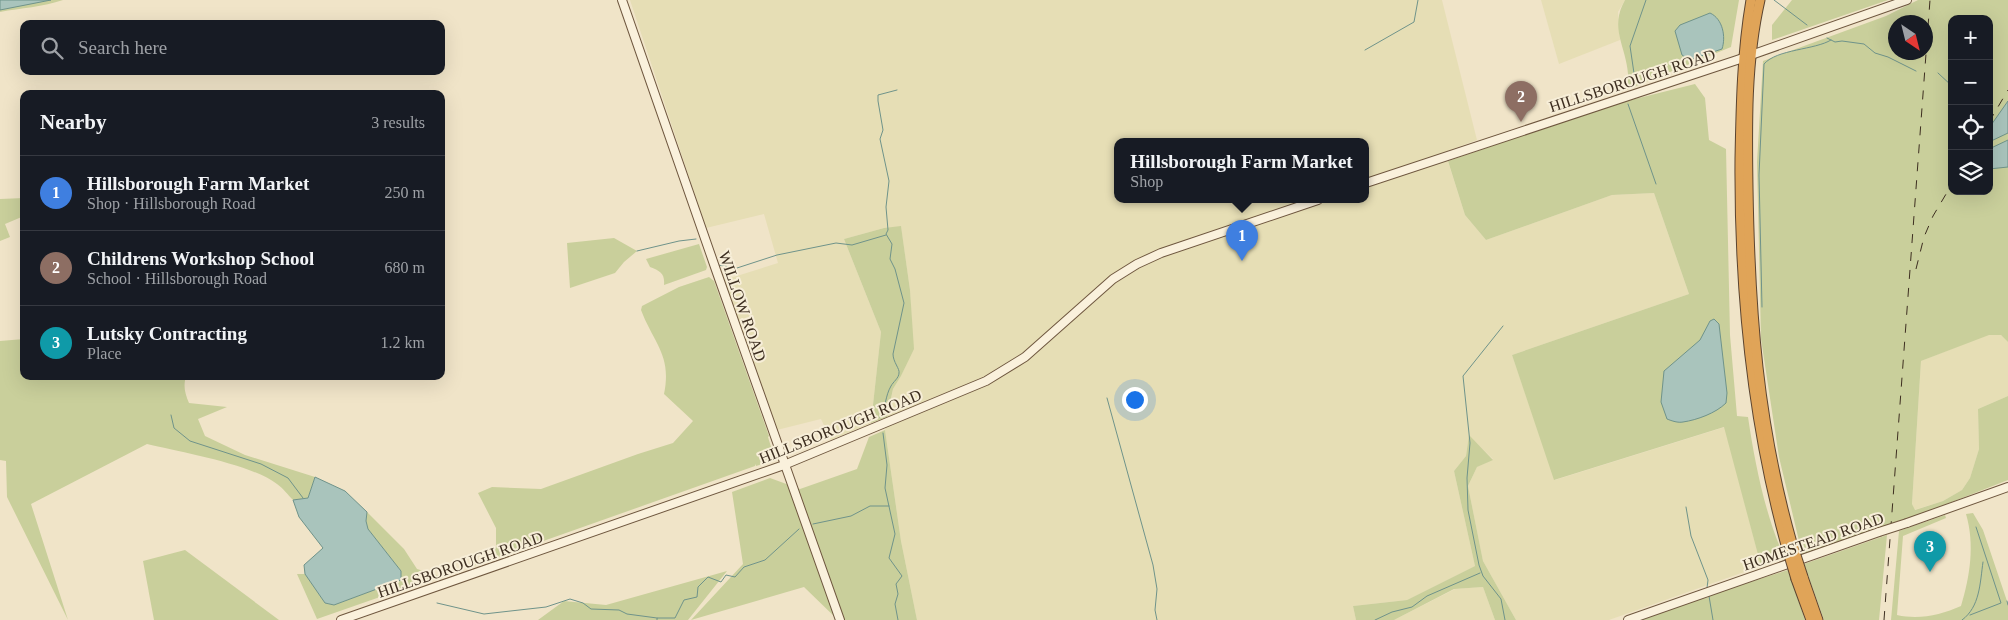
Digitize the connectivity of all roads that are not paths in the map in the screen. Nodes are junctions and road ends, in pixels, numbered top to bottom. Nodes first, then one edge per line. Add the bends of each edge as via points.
1 (622, 0) edge
2 (1751, 0) edge
3 (1760, 0) edge
4 (1907, 0) edge
5 (1747, 56) junction
6 (1369, 183) edge
7 (1309, 203) edge
8 (784, 465) junction
9 (2008, 487) edge
10 (1799, 578) junction
11 (341, 620) edge
12 (840, 620) edge
13 (1628, 620) edge
14 (1811, 620) edge
15 (1818, 620) edge

1 - 8 street, WILLOW ROAD
2 - 5 highway
3 - 5 highway
4 - 5 street, HILLSBOROUGH ROAD
5 - 6 street, HILLSBOROUGH ROAD
5 - 10 highway, bridge via 1740,209 1748,356 1763,453
7 - 8 street, HILLSBOROUGH ROAD via 1136,264 1100,290 1031,352 997,376
8 - 11 street, HILLSBOROUGH ROAD
8 - 12 street, WILLOW ROAD
9 - 13 street, HOMESTEAD ROAD, bridge
10 - 14 highway
10 - 15 highway

